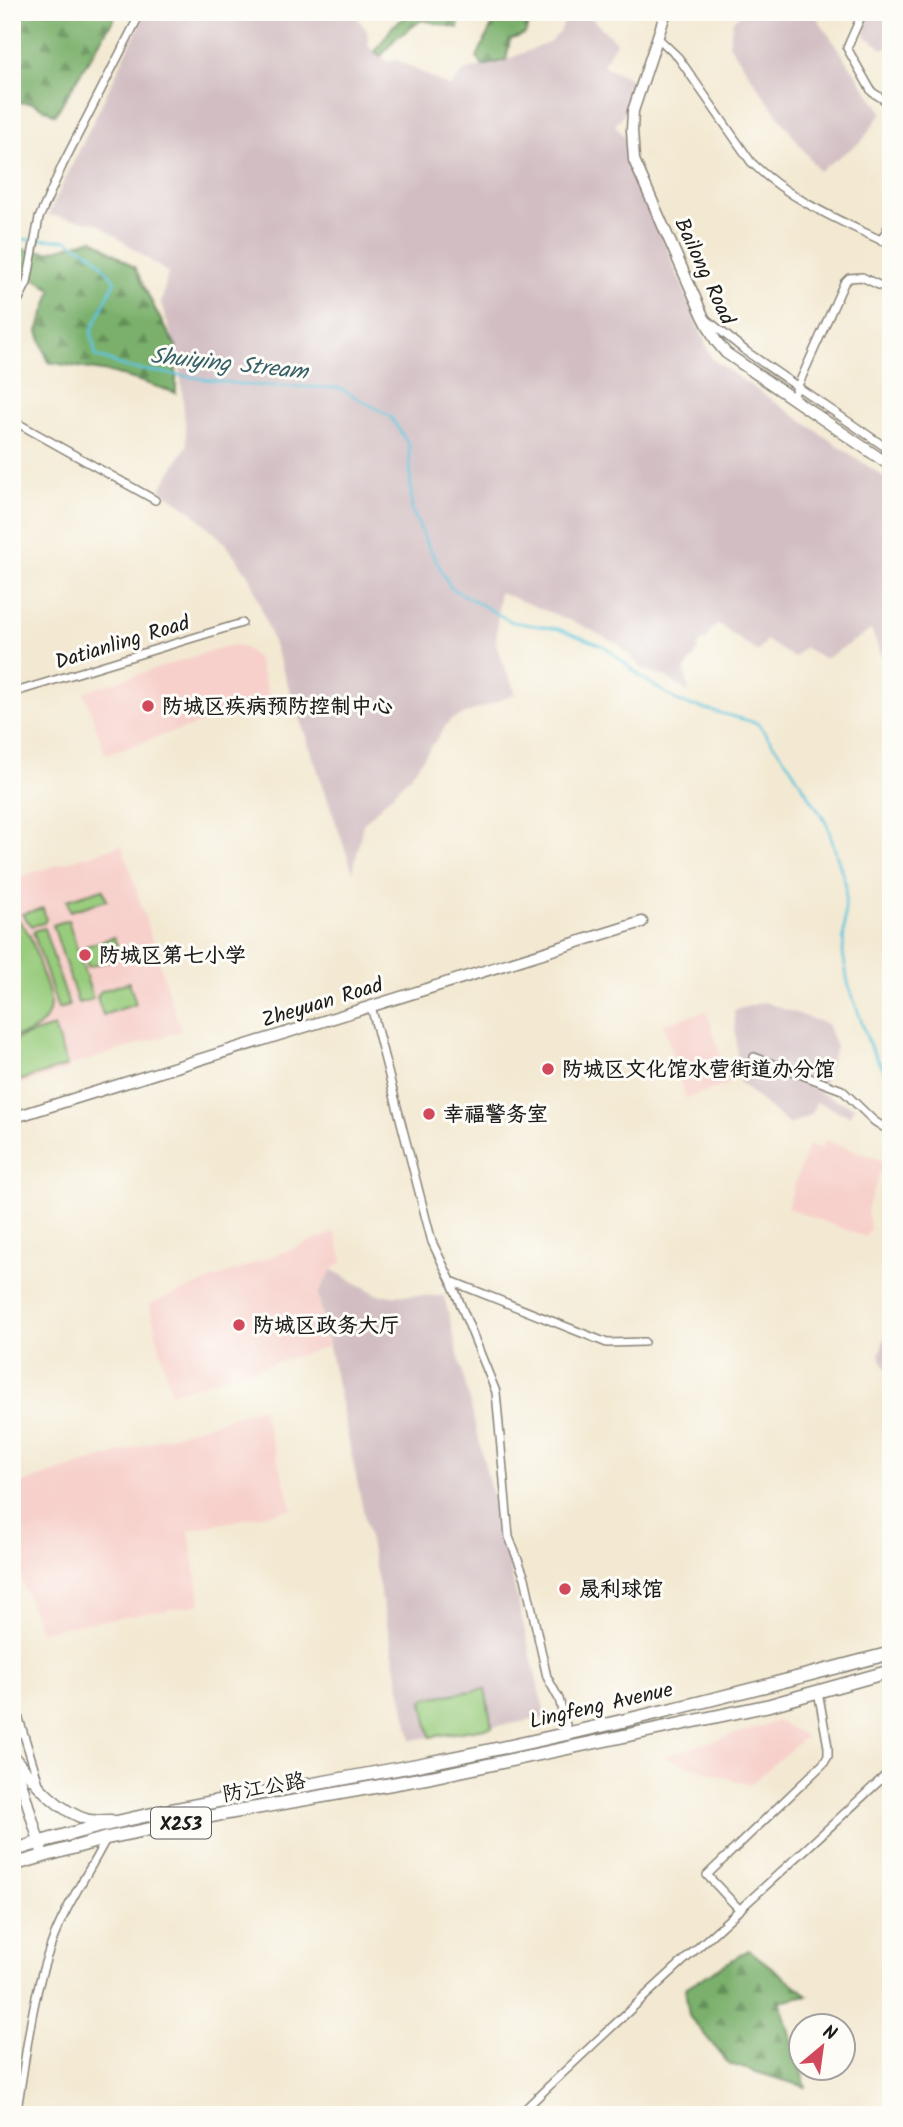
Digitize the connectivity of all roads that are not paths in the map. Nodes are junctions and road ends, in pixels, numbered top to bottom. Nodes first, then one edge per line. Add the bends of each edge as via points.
1 (141, 12) edge
2 (666, 12) edge
3 (863, 12) edge
4 (658, 38) junction
5 (891, 104) edge
6 (891, 221) edge
7 (881, 241) junction
8 (891, 245) edge
9 (891, 291) edge
10 (12, 306) edge
11 (703, 316) junction
12 (797, 387) junction
13 (792, 398) junction
14 (12, 420) edge
15 (891, 451) edge
16 (891, 466) edge
17 (155, 500) dead end
18 (243, 623) dead end
19 (12, 693) edge
20 (642, 922) dead end
21 (371, 1006) junction
22 (754, 1057) dead end
23 (12, 1118) edge
24 (891, 1132) edge
25 (451, 1281) junction
26 (644, 1342) dead end
27 (891, 1653) edge
28 (891, 1671) edge
29 (818, 1691) junction
30 (12, 1696) edge
31 (568, 1732) junction
32 (13, 1754) edge
33 (12, 1765) edge
34 (891, 1770) edge
35 (317, 1783) joint
36 (40, 1788) junction
37 (320, 1797) joint
38 (124, 1820) junction
39 (107, 1838) junction
40 (41, 1849) junction
41 (12, 1851) edge
42 (12, 1865) edge
43 (740, 1910) junction
44 (16, 2115) edge
45 (519, 2115) edge

1 - 10 street via 63,164 39,219 27,283
2 - 4 street, Bailong Road
3 - 5 street via 847,48 872,92
4 - 7 street via 678,57 766,177 807,205
4 - 11 street, Bailong Road via 633,111 634,160
6 - 7 street
7 - 8 street
9 - 12 street via 862,277 844,283
11 - 12 street
11 - 13 street, Bailong Road via 726,353
12 - 13 street
12 - 15 street
13 - 16 street, Bailong Road
14 - 17 street
18 - 19 street, Datianling Road
20 - 21 street, Zheyuan Road
21 - 23 street, Zheyuan Road
21 - 25 street via 432,1242
22 - 24 street via 842,1090
25 - 26 street via 607,1343
25 - 31 street via 496,1392 509,1537 524,1578 547,1677
27 - 31 main road, Lingfeng Avenue
28 - 29 main road, Lingfeng Avenue
29 - 37 main road, Lingfeng Avenue via 471,1769
29 - 43 street via 828,1747 824,1763 707,1875
30 - 36 street
31 - 35 main road, Lingfeng Avenue
32 - 33 street
32 - 36 street
32 - 40 street
34 - 43 street
35 - 38 main road, 防江公路 / X253
36 - 38 street via 72,1813 90,1820
37 - 39 main road, 防江公路 / X253
38 - 40 main road, 防江公路 / X253
39 - 40 main road, 防江公路 / X253
39 - 44 street via 56,1930 46,1958
40 - 41 main road, 防江公路 / X253
40 - 42 main road, 防江公路 / X253
43 - 45 street

